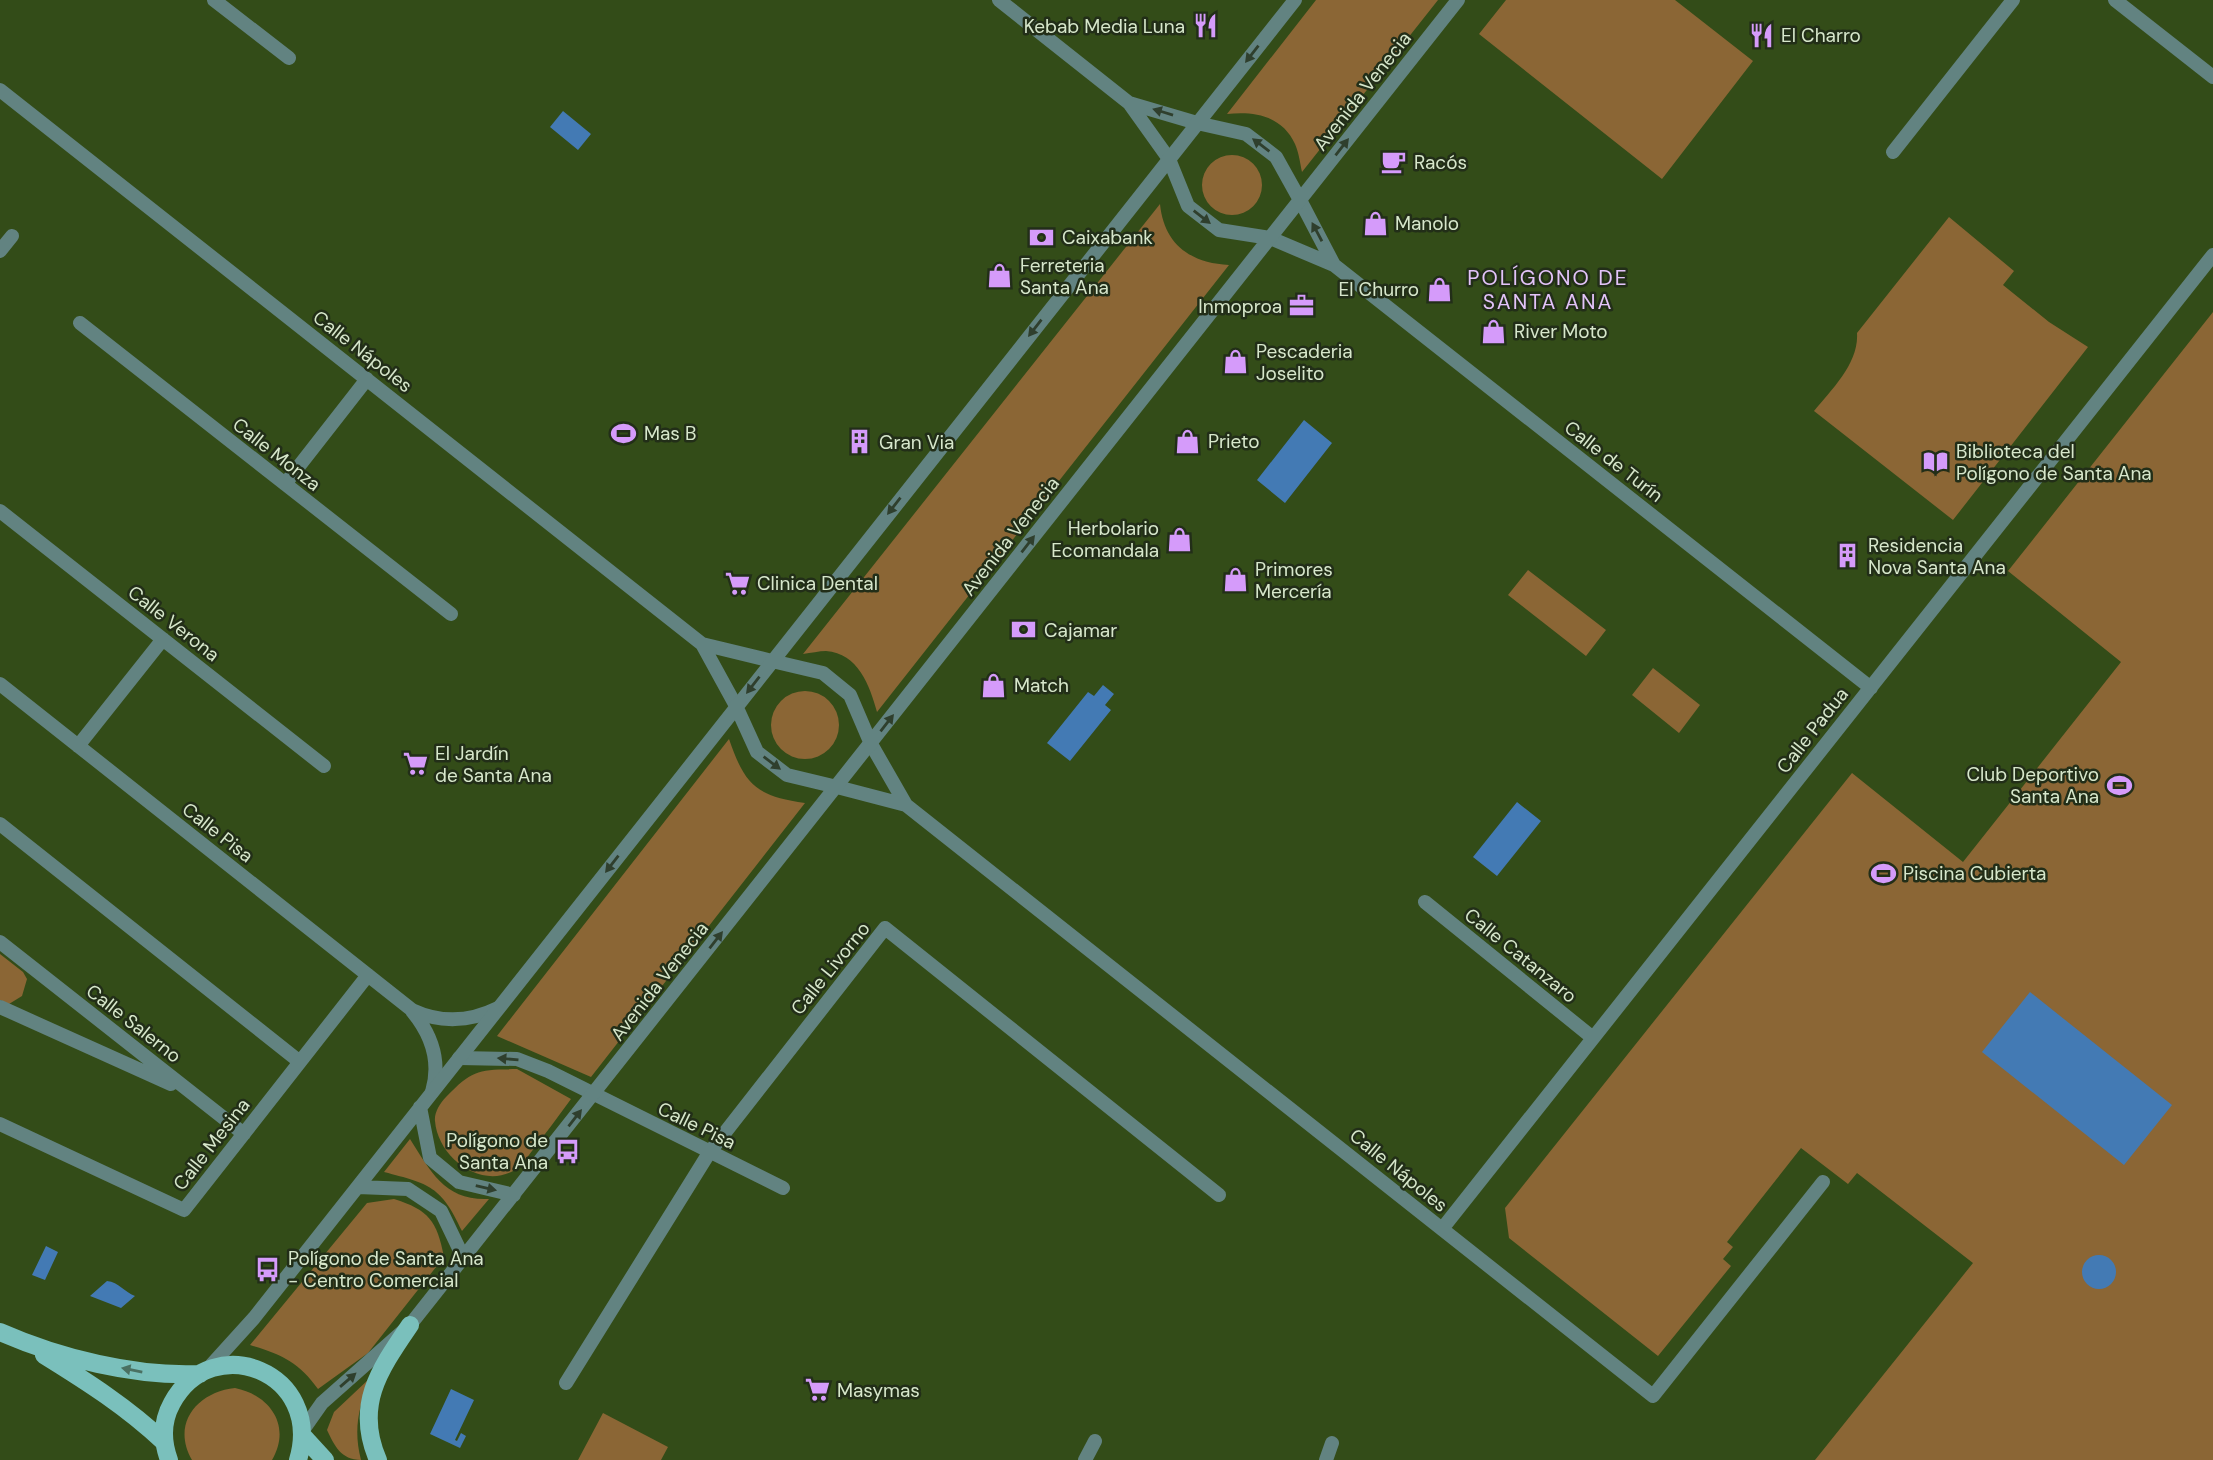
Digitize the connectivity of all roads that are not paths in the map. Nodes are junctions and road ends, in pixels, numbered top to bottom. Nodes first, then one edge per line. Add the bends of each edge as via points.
1 (214, 0) edge
2 (999, 0) edge
3 (1295, 0) edge
4 (1458, 0) edge
5 (2013, 0) edge
6 (2115, 0) edge
7 (289, 58) dead end
8 (2213, 77) edge
9 (0, 90) edge
10 (1129, 103) junction
11 (1198, 123) junction
12 (1893, 152) dead end
13 (1169, 159) junction
14 (1300, 200) junction
15 (12, 236) dead end
16 (1270, 238) junction
17 (0, 251) edge
18 (2213, 255) edge
19 (1334, 265) junction
20 (80, 323) dead end
21 (367, 379) junction
22 (285, 484) junction
23 (0, 511) edge
24 (451, 614) dead end
25 (163, 639) junction
26 (702, 644) junction
27 (772, 661) junction
28 (0, 684) edge
29 (1871, 688) junction
30 (736, 706) junction
31 (871, 744) junction
32 (78, 746) junction
33 (324, 766) dead end
34 (837, 787) junction
35 (906, 805) junction
36 (0, 824) edge
37 (1426, 902) dead end
38 (0, 942) edge
39 (368, 975) junction
40 (0, 1007) edge
41 (498, 1008) junction
42 (412, 1010) junction
43 (1593, 1038) junction
44 (459, 1058) junction
45 (300, 1062) junction
46 (193, 1094) junction
47 (431, 1094) junction
48 (593, 1095) junction
49 (420, 1107) junction
50 (0, 1124) edge
51 (244, 1134) junction
52 (709, 1153) junction
53 (1824, 1182) dead end
54 (358, 1186) junction
55 (783, 1188) dead end
56 (514, 1195) junction
57 (1219, 1195) dead end
58 (1441, 1229) junction
59 (464, 1259) junction
60 (410, 1325) junction
61 (0, 1332) edge
62 (23, 1342) junction
63 (203, 1373) junction
64 (566, 1383) dead end
65 (303, 1433) junction
66 (1095, 1441) dead end
67 (1332, 1443) dead end
68 (164, 1452) edge
69 (298, 1460) edge
70 (325, 1460) edge
71 (378, 1460) edge
72 (1084, 1460) edge
73 (1326, 1460) edge

1 - 7 street
2 - 10 street
3 -> 11 street
14 -> 4 street, Avenida Venecia
5 - 12 street
6 - 8 street
9 - 21 street, Calle Nápoles
11 -> 10 street
10 - 13 street
11 - 13 street
14 -> 11 street via 1276,157 1246,134
13 -> 16 street via 1188,205 1219,230
13 -> 27 street
14 - 16 street, Avenida Venecia
19 -> 14 street, Calle de Turín
15 - 17 street
16 - 19 street, Calle de Turín
31 -> 16 street, Avenida Venecia
18 - 29 street, Calle Padua
19 - 29 street, Calle de Turín
20 - 22 street, Calle Monza
21 - 22 street
21 - 26 street, Calle Nápoles
22 - 24 street, Calle Monza
23 - 25 street, Calle Verona
25 - 32 street
25 - 33 street, Calle Verona
26 - 27 street, Calle Nápoles
26 - 30 street, Calle Nápoles
27 -> 30 street
27 - 31 street via 823,673 850,695
28 - 32 street, Calle Pisa
29 - 43 street, Calle Padua
30 -> 34 street via 757,752 787,775
30 -> 41 street
31 - 34 street, Avenida Venecia
31 - 35 street, Calle Nápoles
32 - 39 street, Calle Pisa
34 - 35 street, Calle Nápoles
48 -> 34 street, Avenida Venecia
35 - 58 street, Calle Nápoles
36 - 45 street
37 - 43 street, Calle Catanzaro
38 - 46 street, Calle Salerno
39 - 42 street, Calle Pisa
39 - 45 street, Calle Mesina
40 - 46 street
41 - 42 street, Calle Pisa via 483,1016 454,1019 426,1017
41 - 44 street
42 - 47 street, Calle Pisa via 433,1049 436,1079
43 - 58 street, Calle Padua
44 - 47 street
48 -> 44 street via 517,1059
45 - 51 street, Calle Mesina
46 - 51 street, Calle Salerno
47 - 49 street
48 - 52 street, Calle Pisa
56 -> 48 street, Avenida Venecia
49 - 54 street
49 -> 56 street via 430,1158 459,1182
50 - 51 street, Calle Mesina via 184,1210
52 - 55 street, Calle Pisa
52 - 57 street, Calle Livorno via 885,928
52 - 64 street, Calle Livorno
53 - 58 street, Calle Nápoles via 1653,1396
54 - 59 street via 408,1189 441,1211
54 - 63 street via 254,1318
56 - 59 street, Avenida Venecia
59 - 60 street, Avenida Venecia
65 -> 60 street, Avenida Venecia via 322,1403
60 - 71 main road via 380,1370 371,1397 368,1424
61 - 62 main road
63 -> 62 main road via 135,1371
62 - 68 main road via 137,1418
63 - 65 main road via 240,1365 266,1373 294,1400
63 - 68 main road via 182,1388 169,1408
65 - 69 main road
65 - 70 main road
66 - 72 street
67 - 73 street

